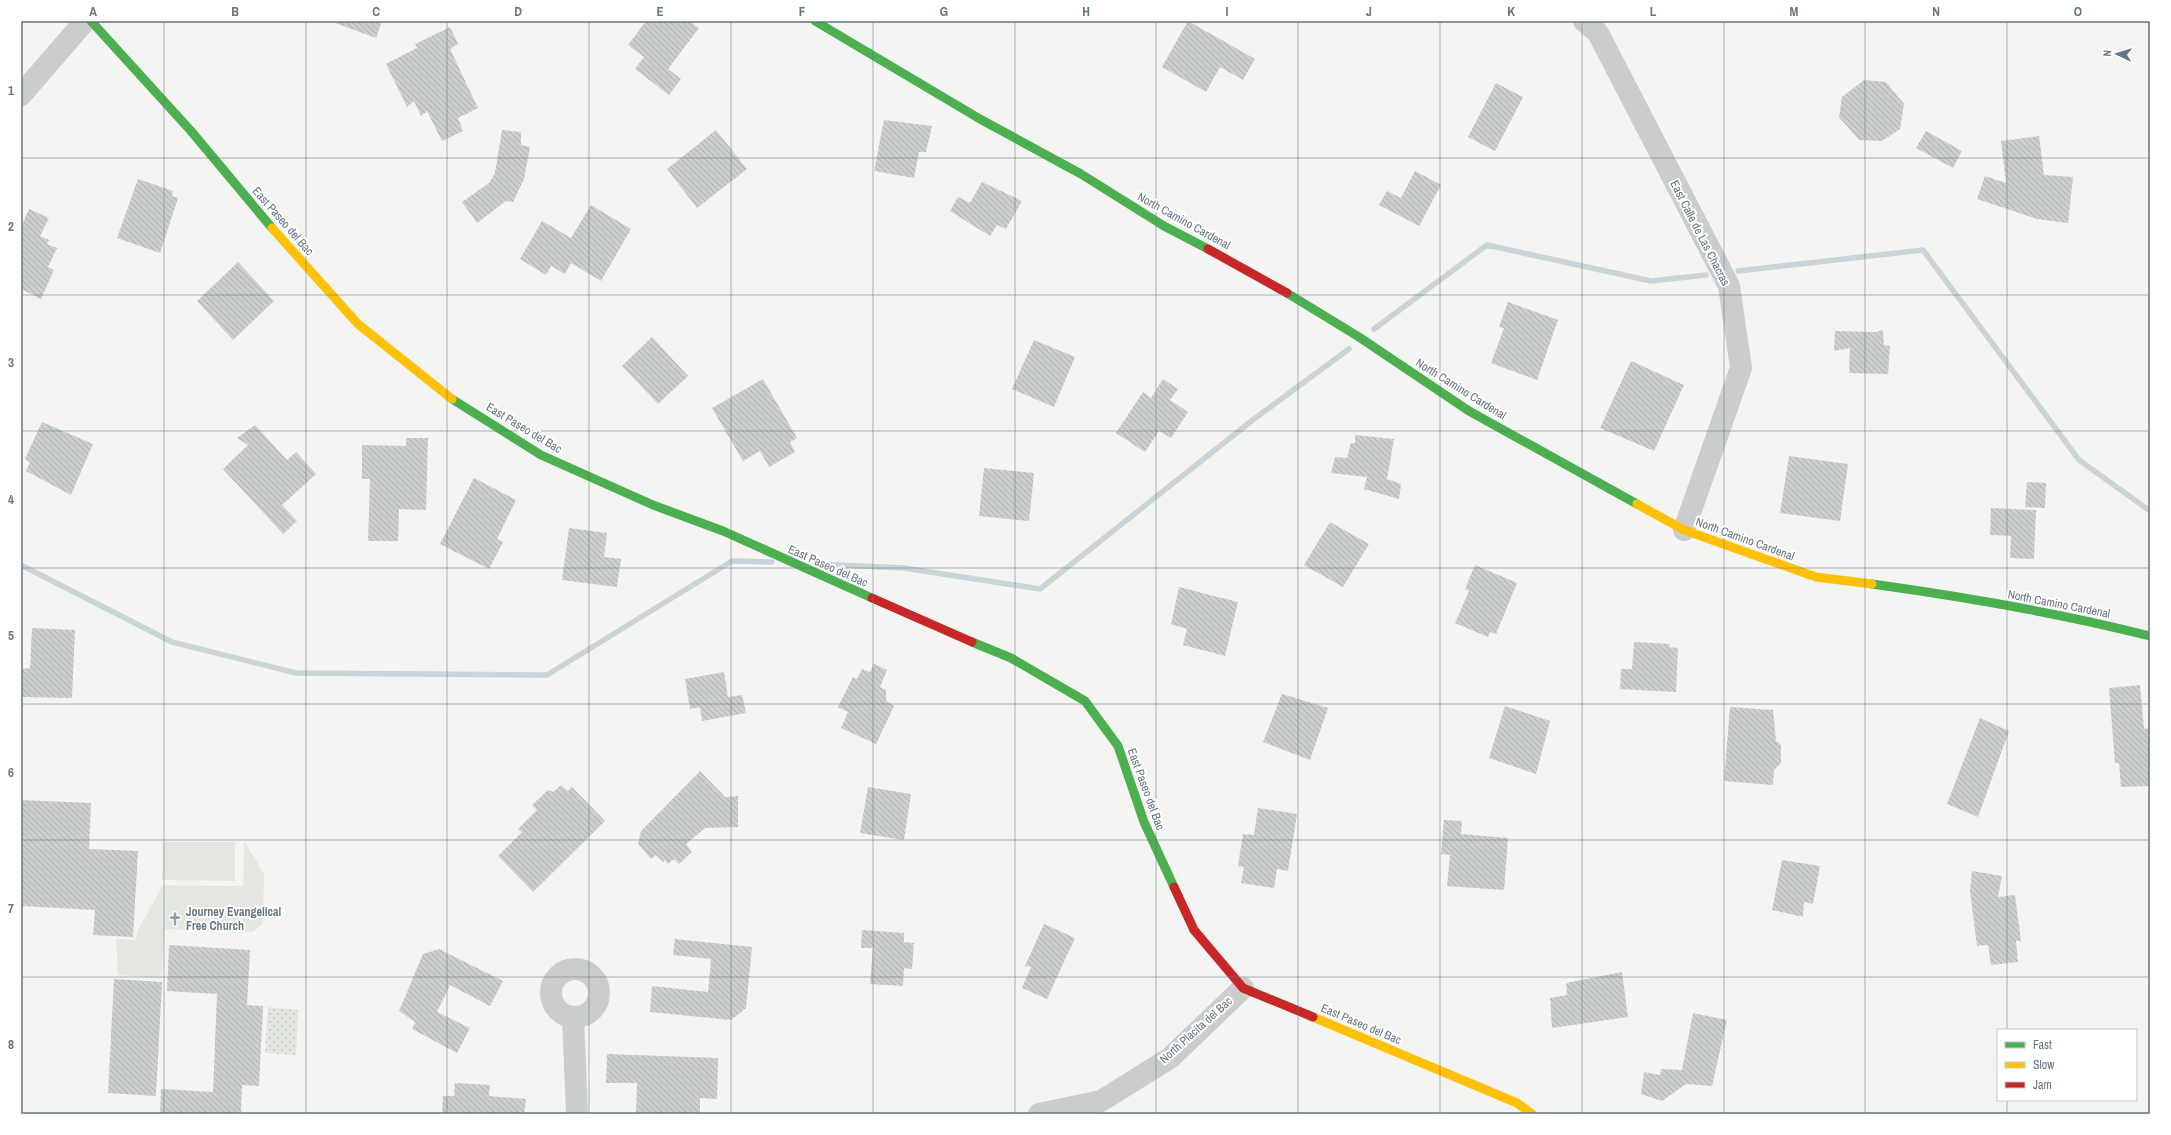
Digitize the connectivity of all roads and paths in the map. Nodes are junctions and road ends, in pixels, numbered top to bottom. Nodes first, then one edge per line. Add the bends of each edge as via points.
1 (84, 21) edge
2 (91, 21) edge
3 (815, 21) edge
4 (1584, 21) edge
5 (21, 95) edge
6 (1684, 530) junction
7 (2150, 636) edge
8 (1243, 988) junction
9 (573, 1016) dead end
10 (577, 1114) edge
11 (1039, 1114) edge
12 (1532, 1114) edge

1 - 5 street
2 - 8 street, East Paseo del Bac via 191,131 276,233 358,324 441,392 541,455 653,505 723,531 946,632 1011,658 1085,701 1118,746 1144,822 1194,930
3 - 6 street, North Camino Cardenal via 1081,174 1164,226 1274,285 1359,337 1469,411
4 - 6 street, East Calle de Las Chacras via 1598,33 1729,286 1741,368
6 - 7 street, North Camino Cardenal via 1816,577 1930,592 2079,618
8 - 11 street, North Placita del Bac via 1170,1058 1101,1101
8 - 12 street, East Paseo del Bac via 1517,1103
9 - 10 street

